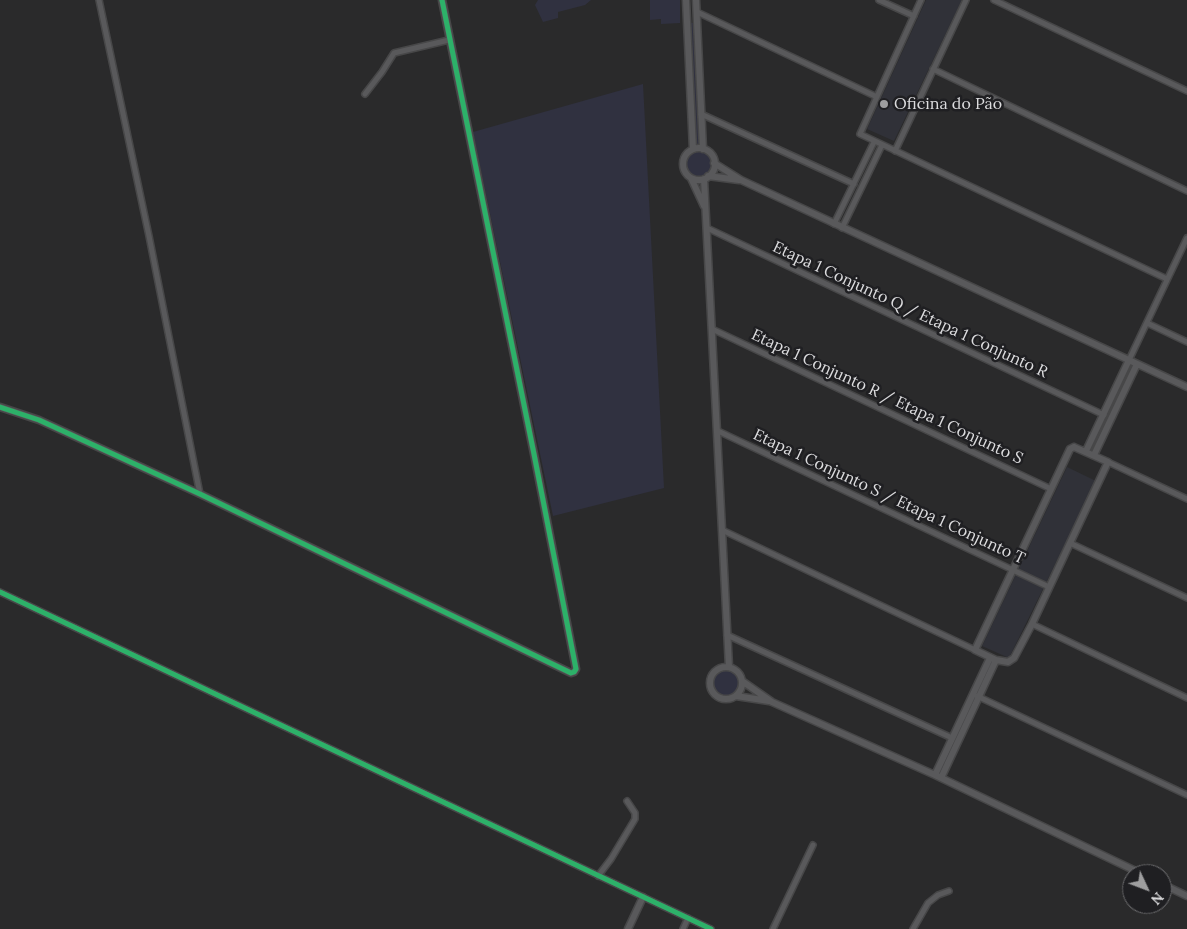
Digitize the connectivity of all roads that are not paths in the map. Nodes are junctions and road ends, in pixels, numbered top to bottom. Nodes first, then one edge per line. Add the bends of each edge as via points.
1 (99, 0) edge
2 (442, 0) edge
3 (686, 0) edge
4 (696, 0) edge
5 (879, 0) edge
6 (921, 0) edge
7 (966, 0) edge
8 (994, 0) edge
9 (697, 12) junction
10 (914, 16) junction
11 (697, 20) junction
12 (687, 21) junction
13 (449, 40) junction
14 (933, 69) junction
15 (1187, 91) edge
16 (365, 94) dead end
17 (877, 97) junction
18 (701, 114) junction
19 (874, 142) junction
20 (882, 145) junction
21 (693, 149) junction
22 (703, 149) junction
23 (895, 151) junction
24 (714, 163) junction
25 (691, 178) junction
26 (706, 178) junction
27 (741, 180) junction
28 (854, 184) junction
29 (1187, 191) edge
30 (704, 208) junction
31 (834, 224) junction
32 (706, 228) junction
33 (842, 228) junction
34 (1186, 240) edge
35 (1168, 279) junction
36 (1147, 323) junction
37 (712, 329) junction
38 (1187, 342) edge
39 (1129, 360) junction
40 (1137, 364) junction
41 (1187, 387) edge
42 (0, 407) edge
43 (1104, 414) junction
44 (718, 431) junction
45 (1086, 451) junction
46 (1094, 455) junction
47 (1108, 462) junction
48 (1051, 488) junction
49 (200, 494) junction
50 (1187, 498) edge
51 (722, 530) junction
52 (1070, 543) junction
53 (1013, 569) junction
54 (1049, 587) junction
55 (0, 592) edge
56 (1187, 598) edge
57 (1032, 624) junction
58 (727, 635) junction
59 (975, 650) junction
60 (993, 659) junction
61 (729, 667) junction
62 (742, 681) junction
63 (972, 694) junction
64 (736, 696) junction
65 (980, 698) junction
66 (1187, 698) edge
67 (772, 702) junction
68 (952, 738) junction
69 (938, 777) junction
70 (1187, 795) edge
71 (627, 801) dead end
72 (813, 845) dead end
73 (1122, 864) edge
74 (598, 876) junction
75 (1172, 889) edge
76 (949, 891) dead end
77 (1187, 896) edge
78 (643, 897) junction
79 (688, 918) junction
80 (628, 929) edge
81 (683, 929) edge
82 (711, 929) edge
83 (772, 929) edge
84 (914, 929) edge

1 - 49 street
2 - 13 street
3 - 12 street
4 - 9 street
5 - 10 street
6 - 10 street
7 - 14 street
8 - 15 street
9 - 11 street
9 - 17 street
10 - 17 street
11 - 12 street
11 - 18 street
12 - 21 street
13 - 16 street via 394,52
13 - 49 street via 576,671 572,673
14 - 23 street
14 - 29 street
17 - 19 street via 860,133
18 - 22 street
18 - 28 street
19 - 20 street
19 - 28 street
20 - 23 street
20 - 33 street
21 - 22 street
21 - 25 street via 685,156 683,166
22 - 24 street via 711,154
23 - 35 street
24 - 26 street
24 - 27 street
25 - 26 street
25 - 30 street
26 - 27 street
26 - 30 street
27 - 31 street
28 - 31 street
30 - 32 street
31 - 33 street
32 - 37 street
32 - 43 street, Etapa 1 Conjunto Q / Etapa 1 Conjunto R
33 - 39 street
34 - 35 street
35 - 36 street
36 - 38 street
36 - 39 street
37 - 44 street
37 - 48 street, Etapa 1 Conjunto R / Etapa 1 Conjunto S
39 - 40 street
39 - 43 street
40 - 41 street
40 - 46 street
42 - 49 street via 39,420
43 - 45 street
44 - 51 street
44 - 53 street, Etapa 1 Conjunto S / Etapa 1 Conjunto T
45 - 46 street
45 - 48 street via 1070,449
46 - 47 street
47 - 50 street
47 - 52 street
48 - 53 street
51 - 58 street
51 - 59 street
52 - 54 street
52 - 56 street
53 - 54 street, Etapa 1 Conjunto S / Etapa 1 Conjunto T
53 - 59 street
54 - 57 street
55 - 74 street
57 - 60 street via 1013,660
57 - 66 street
58 - 61 street
58 - 68 street
59 - 60 street
60 - 63 street
60 - 65 street
61 - 62 street via 738,672
61 - 64 street via 715,671 709,684 717,697 727,699
62 - 64 street
62 - 67 street
63 - 65 street
63 - 68 street
64 - 67 street
65 - 69 street
65 - 70 street
67 - 69 street
68 - 69 street
69 - 73 street
71 - 74 street via 635,819
72 - 83 street
74 - 78 street
75 - 77 street
76 - 84 street via 928,903
78 - 79 street
78 - 80 street
79 - 81 street
79 - 82 street

